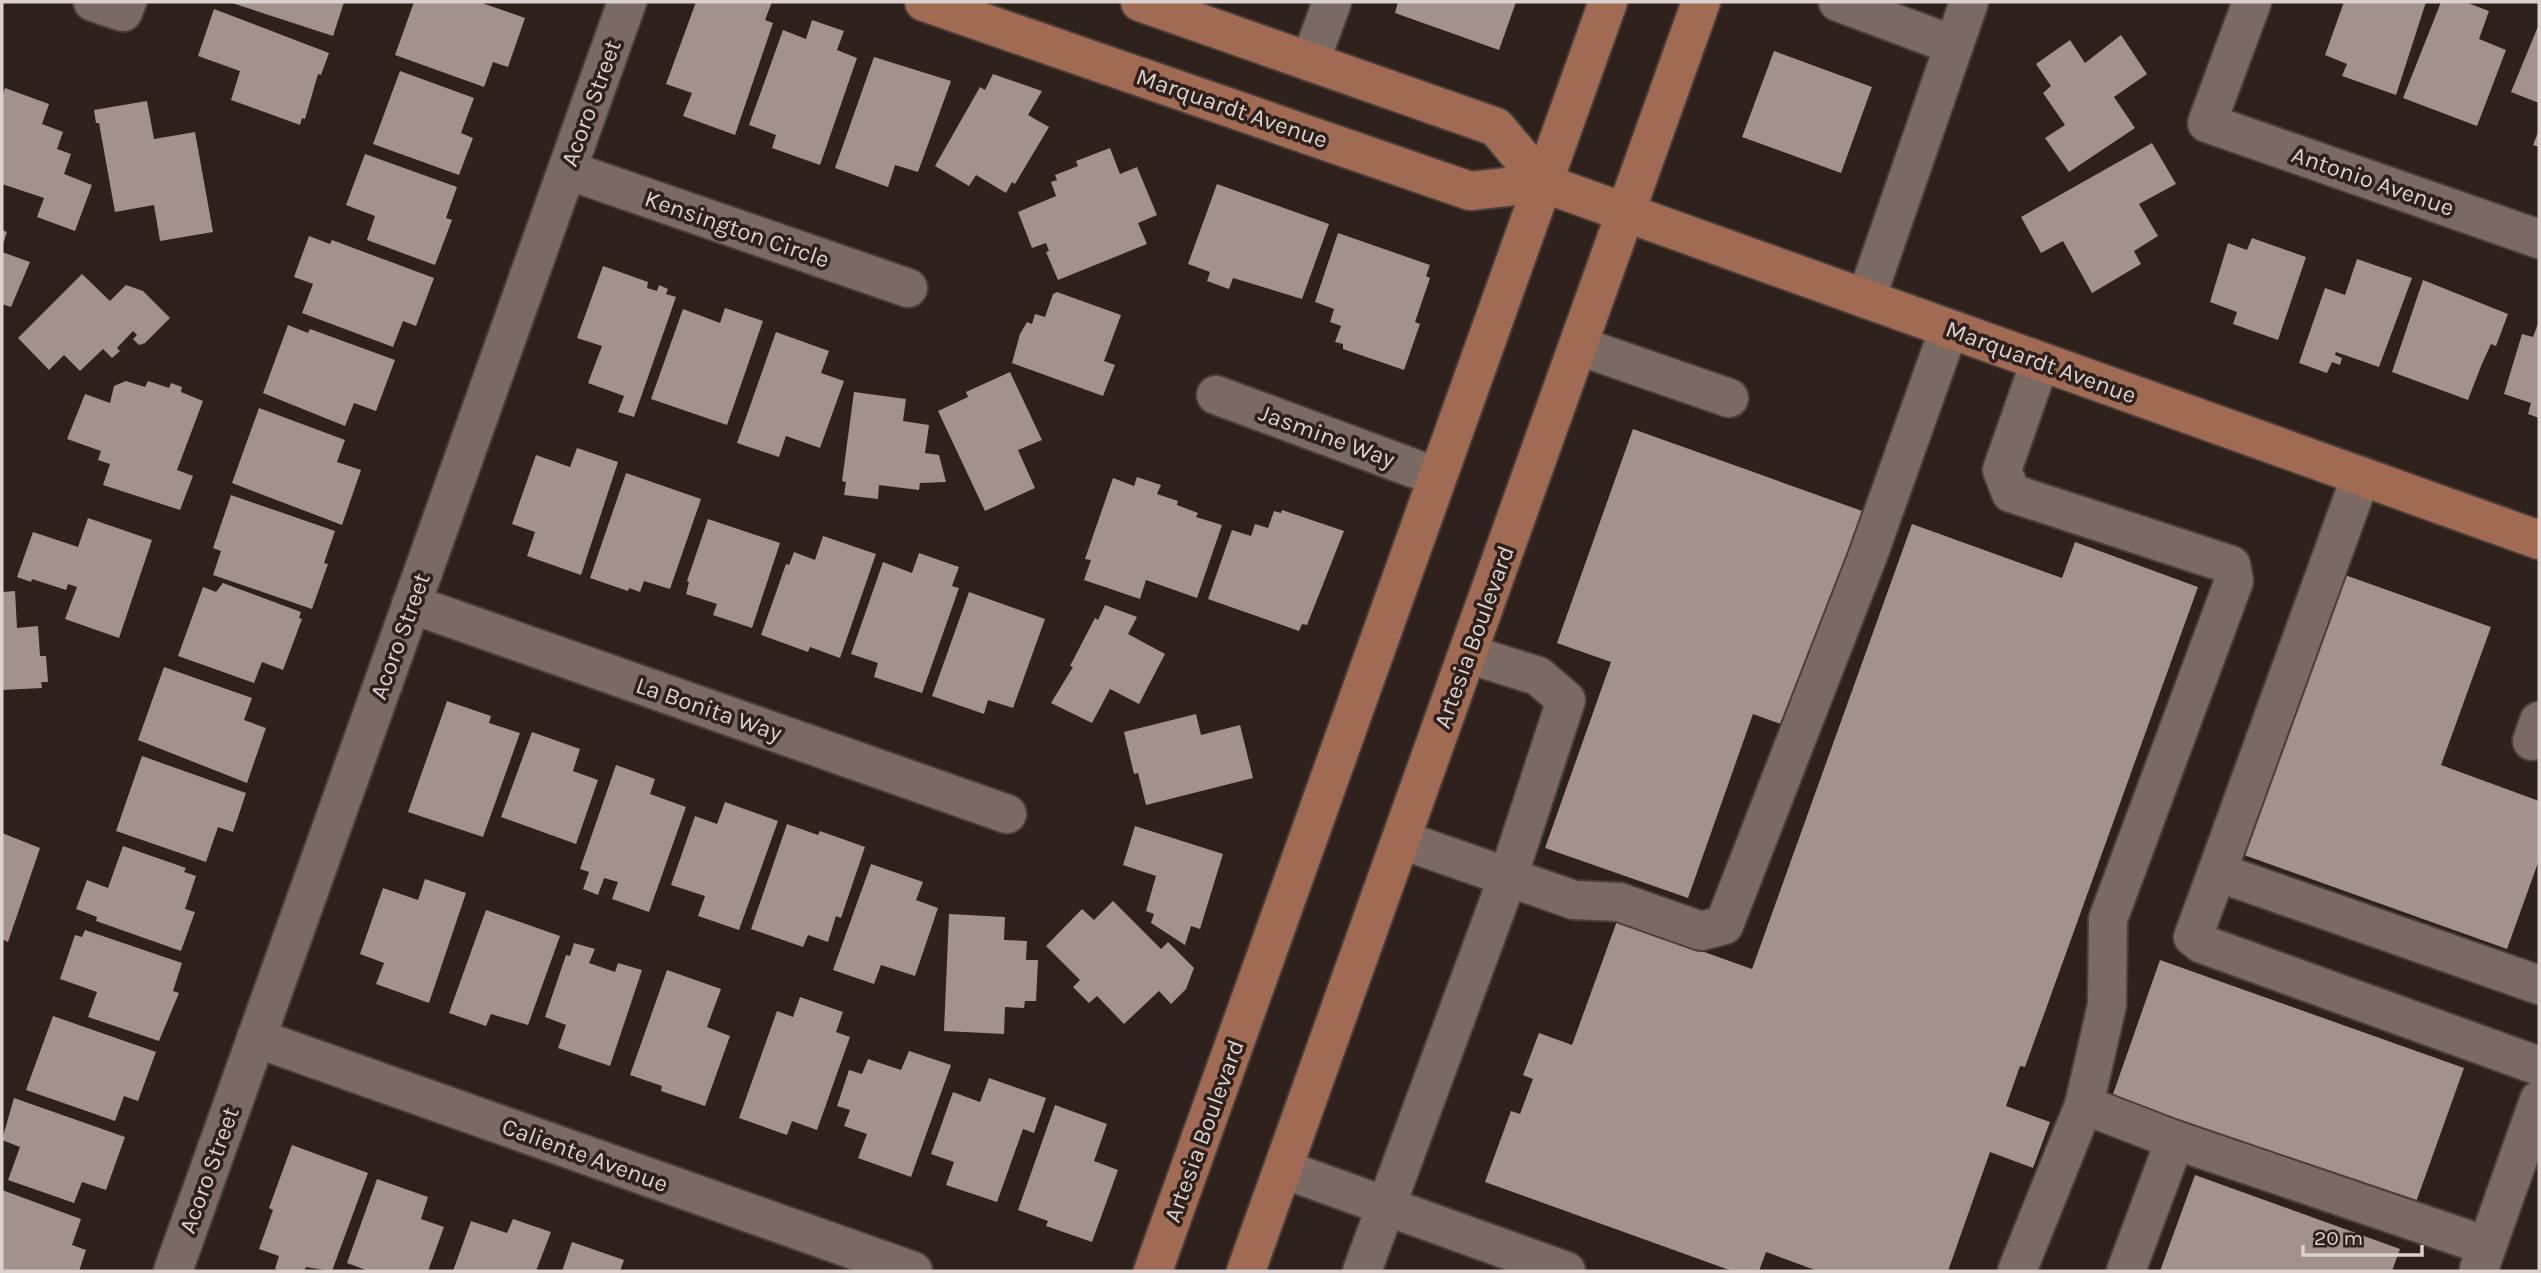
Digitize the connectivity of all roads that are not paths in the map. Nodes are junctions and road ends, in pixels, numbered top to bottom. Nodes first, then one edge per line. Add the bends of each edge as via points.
1 (627, 2) edge
2 (924, 2) edge
3 (1140, 2) edge
4 (1332, 2) edge
5 (1608, 2) edge
6 (1701, 2) edge
7 (1838, 2) edge
8 (1969, 2) edge
9 (2252, 2) edge
10 (1953, 45) junction
11 (1310, 62) junction
12 (567, 170) junction
13 (1543, 183) junction
14 (1626, 213) junction
15 (2539, 239) edge
16 (908, 288) dead end
17 (1866, 299) junction
18 (1949, 329) junction
19 (1578, 346) junction
20 (2040, 362) junction
21 (1216, 395) dead end
22 (1729, 398) dead end
23 (2361, 476) junction
24 (1437, 477) junction
25 (2539, 540) edge
26 (411, 604) junction
27 (1468, 654) junction
28 (1007, 814) dead end
29 (1402, 840) junction
30 (2217, 872) junction
31 (1508, 877) junction
32 (2539, 985) edge
33 (256, 1038) junction
34 (2539, 1066) edge
35 (2539, 1100) edge
36 (2084, 1105) junction
37 (2175, 1140) junction
38 (1283, 1169) junction
39 (1388, 1207) junction
40 (2483, 1259) edge
41 (173, 1271) edge
42 (913, 1271) edge
43 (1153, 1271) edge
44 (1246, 1271) edge
45 (1362, 1271) edge
46 (1566, 1271) edge
47 (2017, 1271) edge
48 (2126, 1271) edge

1 - 12 street, Acoro Street
2 - 13 main road, Marquardt Avenue via 1470,191
3 - 11 main road
4 - 11 street
5 - 13 main road, Artesia Boulevard
6 - 14 main road, Artesia Boulevard
7 - 10 street
8 - 10 street
9 - 15 street, Antonio Avenue via 2207,123
10 - 17 street
11 - 13 main road via 1496,127
12 - 16 street, Kensington Circle
12 - 26 street, Acoro Street
13 - 14 main road, Marquardt Avenue
13 - 24 main road, Artesia Boulevard
14 - 17 main road, Marquardt Avenue
14 - 19 main road, Artesia Boulevard
17 - 18 main road, Marquardt Avenue
18 - 20 main road, Marquardt Avenue
18 - 31 street via 1867,558 1724,925 1701,931 1619,902 1574,900
19 - 22 street
19 - 27 main road, Artesia Boulevard
20 - 23 main road, Marquardt Avenue
20 - 36 street via 2002,470 2011,493 2231,565 2234,581 2108,919 2107,1005
21 - 24 street, Jasmine Way
23 - 25 main road, Marquardt Avenue
23 - 30 street
24 - 43 main road, Artesia Boulevard
26 - 28 street, La Bonita Way
26 - 33 street, Acoro Street
27 - 29 main road, Artesia Boulevard
27 - 31 street via 1538,676 1566,701
29 - 31 street
29 - 38 main road, Artesia Boulevard
30 - 32 street
30 - 34 street via 2193,937 2202,944
31 - 39 street
33 - 41 street, Acoro Street
33 - 42 street, Caliente Avenue
35 - 40 street
36 - 37 street
36 - 47 street
37 - 40 street
37 - 48 street
38 - 39 street
38 - 44 main road, Artesia Boulevard
39 - 45 street
39 - 46 street

